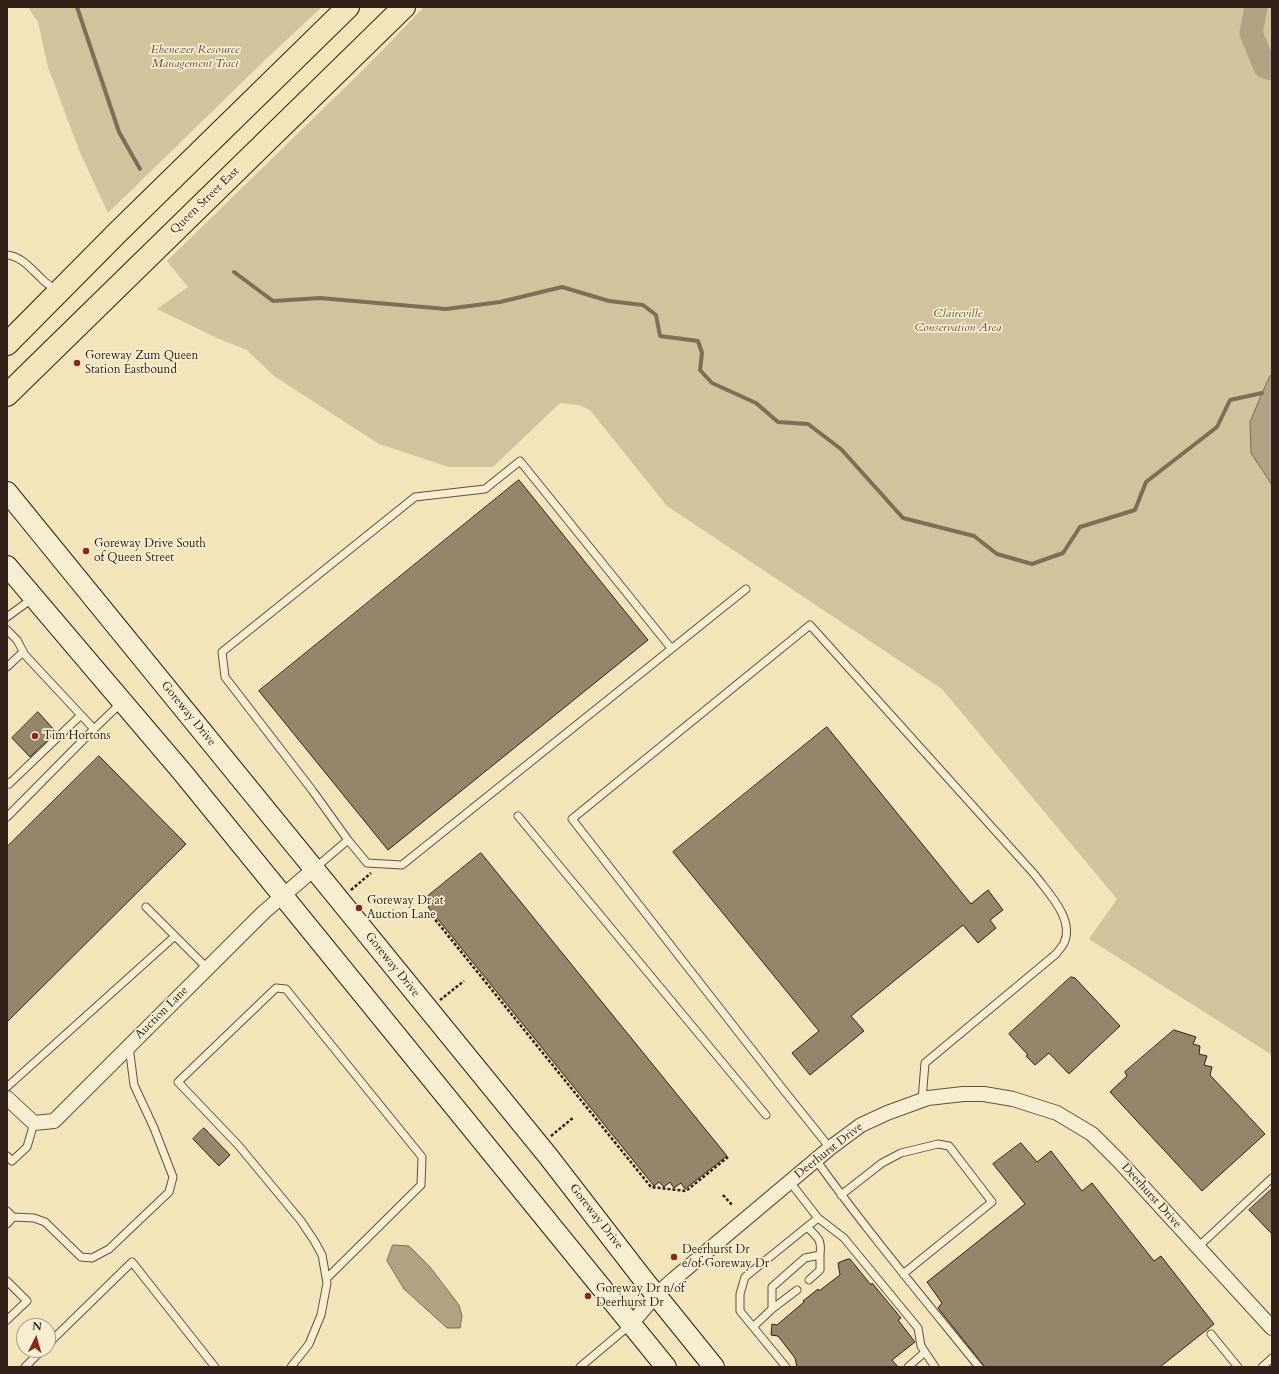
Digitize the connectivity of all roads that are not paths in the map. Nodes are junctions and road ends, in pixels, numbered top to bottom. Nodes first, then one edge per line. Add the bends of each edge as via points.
1 (348, 7) edge
2 (404, 7) edge
3 (7, 255) edge
4 (58, 292) junction
5 (7, 344) edge
6 (7, 395) edge
7 (7, 492) edge
8 (7, 566) edge
9 (746, 589) dead end
10 (33, 598) junction
11 (7, 617) edge
12 (7, 630) edge
13 (671, 648) junction
14 (23, 652) junction
15 (7, 667) edge
16 (122, 702) junction
17 (81, 715) junction
18 (94, 729) junction
19 (7, 782) edge
20 (518, 816) dead end
21 (7, 817) edge
22 (348, 840) junction
23 (314, 869) junction
24 (283, 896) junction
25 (146, 907) dead end
26 (175, 936) junction
27 (207, 968) junction
28 (129, 1046) junction
29 (7, 1087) edge
30 (7, 1098) edge
31 (922, 1100) junction
32 (766, 1115) dead end
33 (34, 1123) junction
34 (830, 1148) junction
35 (7, 1156) edge
36 (816, 1160) junction
37 (12, 1161) junction
38 (7, 1167) edge
39 (1272, 1178) edge
40 (790, 1182) junction
41 (841, 1195) junction
42 (7, 1211) edge
43 (13, 1217) junction
44 (818, 1218) junction
45 (7, 1224) edge
46 (807, 1227) junction
47 (1198, 1247) junction
48 (820, 1255) junction
49 (903, 1274) junction
50 (327, 1278) junction
51 (7, 1280) edge
52 (809, 1280) dead end
53 (797, 1290) dead end
54 (656, 1295) junction
55 (772, 1309) junction
56 (7, 1320) edge
57 (631, 1324) junction
58 (753, 1327) junction
59 (1272, 1328) edge
60 (1211, 1334) dead end
61 (56, 1336) edge
62 (925, 1352) junction
63 (34, 1358) edge
64 (1272, 1358) edge
65 (25, 1367) edge
66 (215, 1367) edge
67 (291, 1367) edge
68 (580, 1367) edge
69 (666, 1367) edge
70 (714, 1367) edge
71 (786, 1367) edge
72 (908, 1367) edge
73 (935, 1367) edge
74 (979, 1367) edge
75 (1238, 1367) edge
76 (1262, 1367) edge

1 - 4 main road
2 - 6 main road, Queen Street East
3 - 4 lane via 15,256
4 - 5 main road
7 - 23 main road, Goreway Drive
8 - 10 main road
9 - 13 lane
10 - 11 lane
10 - 16 main road
12 - 14 lane via 17,640
13 - 22 lane via 402,865 367,863
13 - 22 lane via 520,461 485,489 415,497 222,652 225,677
14 - 15 lane
14 - 17 lane
16 - 18 lane
16 - 24 main road
17 - 18 lane
17 - 19 lane via 9,784
18 - 21 lane
20 - 32 lane
22 - 23 lane
23 - 24 street, Auction Lane
23 - 54 main road, Goreway Drive via 548,1156
24 - 27 street, Auction Lane
24 - 57 main road
25 - 26 lane
26 - 27 lane
26 - 29 lane
27 - 28 street, Auction Lane
28 - 33 street, Auction Lane via 54,1122
28 - 43 lane via 134,1085 173,1177 169,1192 108,1249 92,1258 81,1257 45,1222 34,1218
30 - 33 street
31 - 34 street, Deerhurst Drive via 861,1125
31 - 34 lane via 926,1063 1056,954 1064,944 1066,928 1063,914 1035,875 810,625 572,819
31 - 47 street, Deerhurst Drive via 963,1094 984,1094 1013,1099 1057,1113 1092,1134
33 - 37 lane via 27,1147
34 - 36 street, Deerhurst Drive
35 - 37 lane
36 - 40 street, Deerhurst Drive
36 - 41 lane
37 - 38 lane
39 - 47 lane
40 - 44 lane
40 - 54 street, Deerhurst Drive
41 - 49 lane
41 - 49 lane via 882,1163 901,1153 938,1144 949,1146 992,1202
42 - 43 lane
43 - 45 lane
44 - 46 lane
44 - 62 lane via 844,1238 918,1328
46 - 48 lane via 821,1244
46 - 58 lane via 745,1277 740,1294 740,1311
47 - 59 street, Deerhurst Drive
48 - 52 lane via 820,1270
48 - 55 lane via 805,1258 772,1287
49 - 74 lane
50 - 50 lane via 322,1255 301,1221 239,1146 178,1082 276,988 286,989 422,1157 421,1185
50 - 67 lane via 321,1315 309,1344
51 - 56 lane via 27,1301
53 - 55 lane
54 - 57 street, Deerhurst Drive
54 - 70 main road, Goreway Drive
55 - 58 lane
57 - 68 lane
57 - 69 main road
58 - 71 lane
60 - 75 lane
61 - 66 lane via 132,1262
62 - 72 lane
62 - 73 lane
63 - 65 lane
64 - 76 lane

